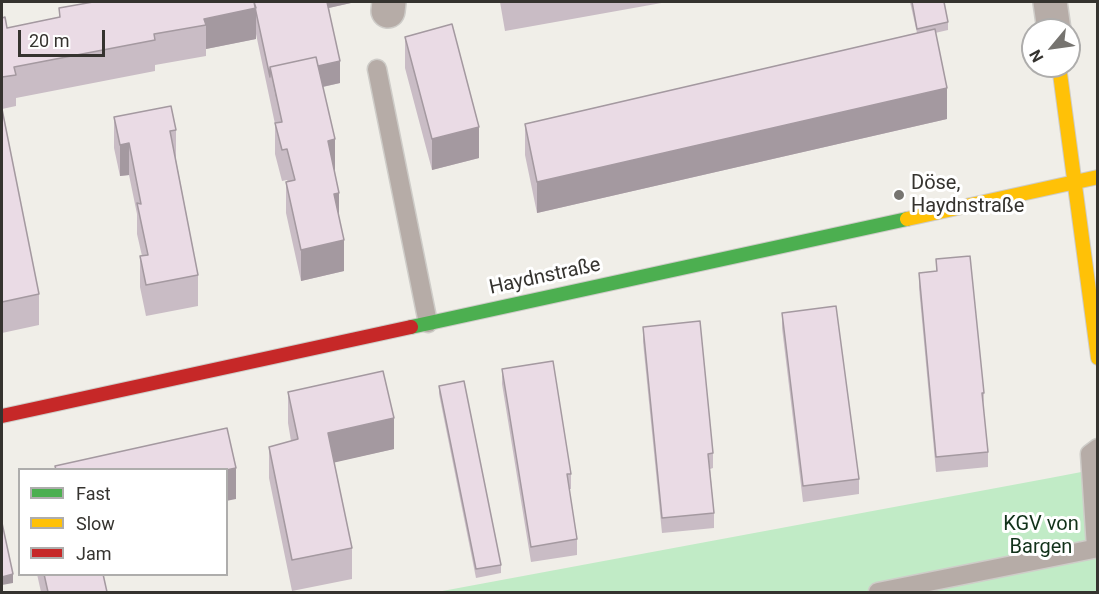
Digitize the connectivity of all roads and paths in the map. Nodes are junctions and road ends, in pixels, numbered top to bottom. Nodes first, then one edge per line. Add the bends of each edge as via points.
1 (1050, 2) edge
2 (1052, 18) edge
3 (377, 69) dead end
4 (1060, 78) edge
5 (1098, 177) edge
6 (1075, 182) junction
7 (428, 323) junction
8 (1098, 358) edge
9 (2, 416) edge
10 (1098, 448) edge
11 (1097, 548) edge
12 (878, 592) edge

1 - 2 street
3 - 7 lane
4 - 6 street
5 - 6 street, Haydnstraße
6 - 7 street, Haydnstraße
6 - 8 street
7 - 9 street, Haydnstraße
10 - 11 lane via 1090,454
11 - 12 lane

